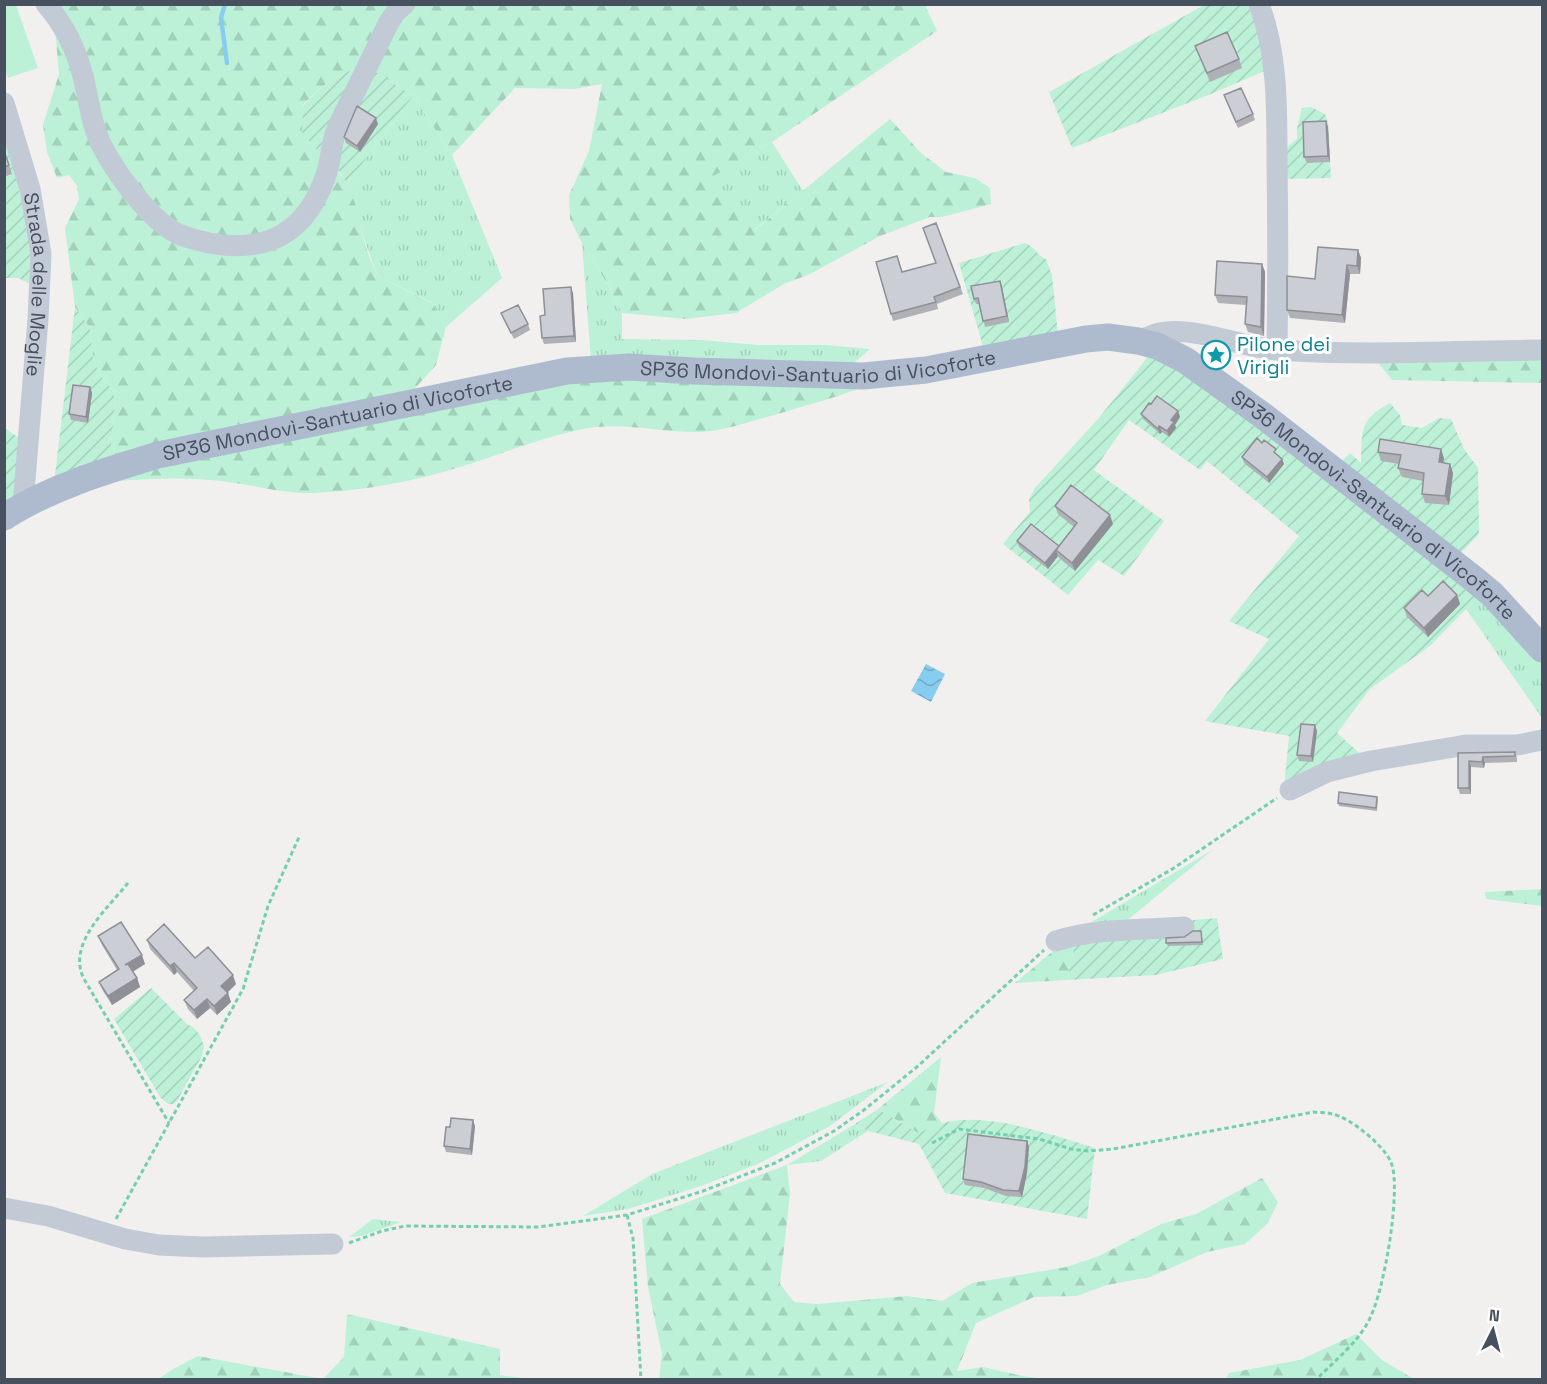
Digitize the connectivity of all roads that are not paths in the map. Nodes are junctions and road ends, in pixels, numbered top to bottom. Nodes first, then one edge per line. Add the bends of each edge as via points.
1 (46, 4) edge
2 (405, 4) edge
3 (1259, 4) edge
4 (4, 103) edge
5 (1138, 341) junction
6 (1277, 350) junction
7 (1542, 350) edge
8 (14, 511) edge
9 (1542, 649) edge
10 (1542, 740) edge
11 (1290, 790) road end
12 (1184, 927) dead end
13 (1056, 941) road end
14 (4, 1208) edge
15 (333, 1244) road end

1 - 2 street via 73,45 102,145 141,202 165,226 181,235 243,246 280,237 310,209 326,173 337,129 391,19
3 - 6 street via 1272,58 1276,99
4 - 8 street, Strada delle Moglie via 30,189 41,254 38,319
5 - 6 street via 1160,333 1185,333
5 - 8 main road, SP36 Mondovì-Santuario di Vicoforte via 1086,339 926,370 870,375 629,367 567,371 158,455 80,480
5 - 9 main road, SP36 Mondovì-Santuario di Vicoforte via 1178,356 1262,415 1493,595
6 - 7 street
10 - 11 street via 1517,745 1466,745 1371,761 1327,772
12 - 13 street via 1093,933
14 - 15 street via 140,1242 183,1247

